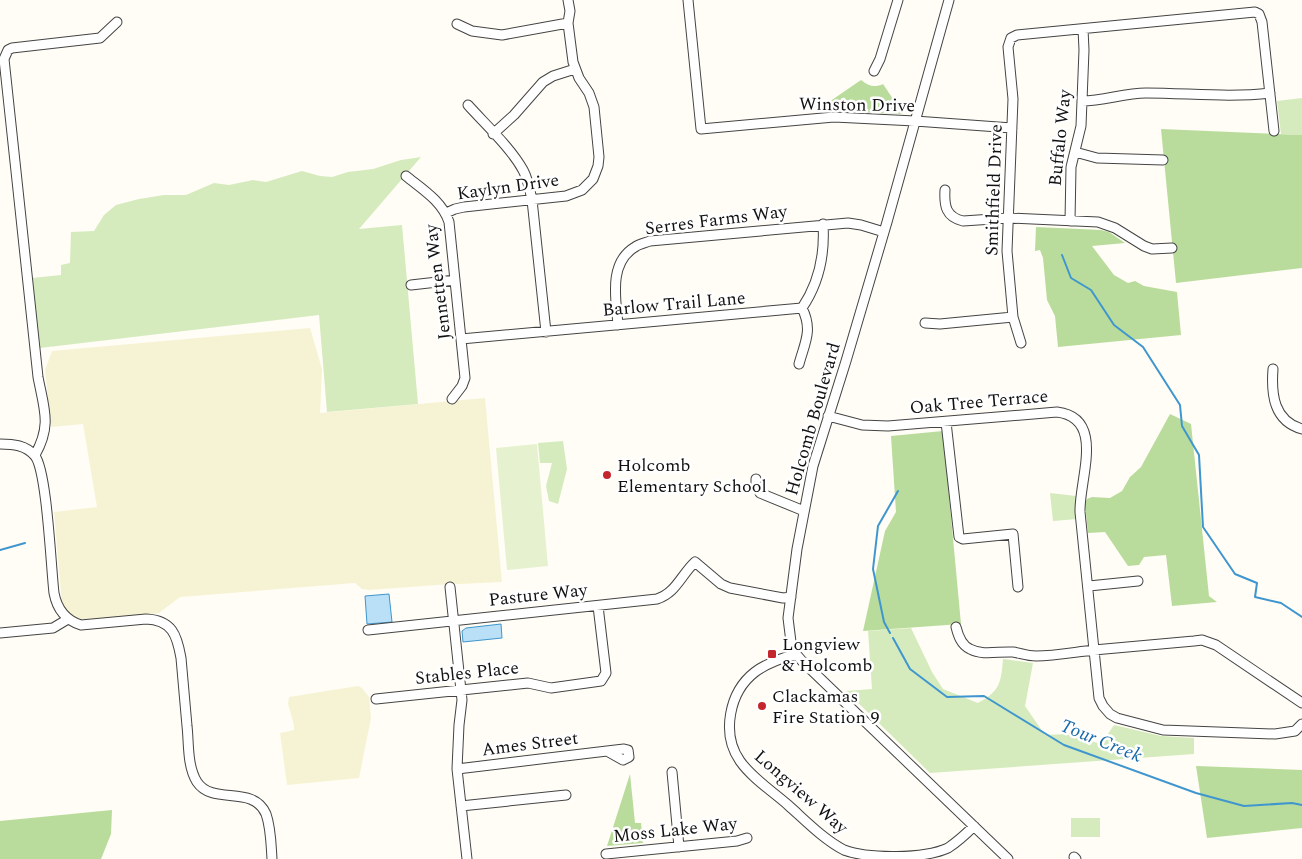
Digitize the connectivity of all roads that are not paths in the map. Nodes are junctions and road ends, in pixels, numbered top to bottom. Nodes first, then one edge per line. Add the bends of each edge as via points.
1 (568, 0) edge
2 (688, 0) edge
3 (898, 0) edge
4 (949, 0) edge
5 (118, 22) dead end
6 (568, 23) junction
7 (457, 24) dead end
8 (1083, 29) junction
9 (575, 69) junction
10 (874, 71) dead end
11 (1270, 94) junction
12 (1082, 101) junction
13 (468, 105) dead end
14 (915, 121) junction
15 (1012, 128) junction
16 (1274, 131) dead end
17 (493, 134) junction
18 (1075, 152) junction
19 (1163, 160) dead end
20 (406, 176) dead end
21 (945, 190) dead end
22 (532, 200) junction
23 (446, 213) junction
24 (1008, 218) junction
25 (1070, 221) junction
26 (823, 224) junction
27 (884, 232) junction
28 (1172, 248) dead end
29 (455, 280) junction
30 (412, 285) dead end
31 (802, 308) junction
32 (1013, 317) junction
33 (925, 323) dead end
34 (618, 325) junction
35 (546, 332) junction
36 (461, 339) junction
37 (1021, 343) dead end
38 (799, 364) dead end
39 (1273, 369) dead end
40 (452, 399) dead end
41 (828, 416) junction
42 (946, 422) junction
43 (1302, 429) edge
44 (0, 444) edge
45 (35, 455) junction
46 (756, 479) dead end
47 (804, 511) junction
48 (1138, 582) dead end
49 (1089, 586) junction
50 (450, 587) dead end
51 (1018, 587) dead end
52 (791, 597) junction
53 (598, 606) junction
54 (68, 619) junction
55 (454, 621) junction
56 (956, 626) dead end
57 (368, 630) dead end
58 (0, 634) edge
59 (1094, 650) junction
60 (796, 654) junction
61 (461, 690) junction
62 (376, 699) dead end
63 (1302, 703) edge
64 (1302, 724) edge
65 (607, 751) dead end
66 (457, 769) junction
67 (672, 772) dead end
68 (566, 794) dead end
69 (461, 806) junction
70 (974, 826) junction
71 (747, 838) dead end
72 (679, 847) junction
73 (606, 854) dead end
74 (630, 855) edge
75 (272, 859) edge
76 (467, 859) edge
77 (1008, 859) edge

1 - 6 street, Kaylyn Drive
2 - 14 street, Winston Drive via 701,129 824,118
3 - 10 street
4 - 14 street, Holcomb Boulevard
5 - 45 street via 100,38 12,48 4,59 38,377 46,420 44,437
6 - 7 street via 502,35 472,31
6 - 9 street, Kaylyn Drive
8 - 11 street via 1255,12 1262,22
8 - 12 street, Buffalo Way
8 - 15 street, Smithfield Drive via 1011,38 1008,47
9 - 17 street via 543,82
9 - 22 street, Kaylyn Drive via 594,107 599,157 596,173 588,185 574,194
11 - 12 street via 1146,93
11 - 16 street
12 - 18 street, Buffalo Way via 1080,134
13 - 17 street
14 - 15 street, Winston Drive
14 - 27 street, Holcomb Boulevard
15 - 24 street, Smithfield Drive
17 - 22 street via 524,171
18 - 19 street via 1089,157
18 - 25 street, Buffalo Way via 1071,167
20 - 23 street, Jennetten Way
21 - 24 street via 945,207 957,219
22 - 23 street, Kaylyn Drive via 464,206
22 - 35 street
23 - 29 street, Jennetten Way
24 - 25 street
24 - 32 street, Smithfield Drive via 1007,252
25 - 28 street via 1105,223 1152,249
26 - 27 street, Serres Farms Way via 848,223
26 - 31 street via 822,258 812,293
26 - 34 street, Serres Farms Way via 650,241 634,247 624,256 615,280
27 - 41 street, Holcomb Boulevard
29 - 30 street
29 - 36 street, Jennetten Way
31 - 34 street, Barlow Trail Lane
31 - 38 street via 809,328
32 - 33 street
32 - 37 street, Smithfield Drive
34 - 35 street, Barlow Trail Lane
35 - 36 street, Barlow Trail Lane
36 - 40 street, Jennetten Way via 465,378
39 - 43 street via 1277,407 1288,424
41 - 42 street, Oak Tree Terrace via 874,426
41 - 47 street, Holcomb Boulevard
42 - 49 street, Oak Tree Terrace via 1057,412 1076,417 1087,440 1080,501
42 - 51 street via 960,537 1013,534
44 - 45 street via 21,446
45 - 54 street via 42,475 55,598 60,611
46 - 47 street via 760,493
47 - 52 street, Holcomb Boulevard
48 - 49 street
49 - 59 street, Oak Tree Terrace
50 - 55 street, Ames Street
52 - 53 street, Pasture Way via 730,588 695,562 666,596
52 - 60 street, Holcomb Boulevard via 789,631
53 - 55 street, Pasture Way
53 - 61 street, Stables Place via 606,673 601,681 551,688 528,682
54 - 58 street via 54,628
54 - 75 street via 86,625 151,620 169,627 180,650 194,775 208,791 249,798 262,807 269,824
55 - 57 street, Pasture Way
55 - 61 street, Ames Street
56 - 59 street via 964,645 978,652 1036,656
59 - 63 street via 1208,642
59 - 64 street, Oak Tree Terrace via 1099,698 1110,714 1118,718 1164,730 1275,734 1295,731
60 - 70 street, Holcomb Boulevard
60 - 70 street, Longview Way via 756,671 743,685 733,704 729,722 732,742 739,760 756,778 835,845 856,856 883,859 931,854 947,848
61 - 62 street, Stables Place
61 - 66 street, Ames Street
65 - 66 street, Ames Street
66 - 69 street, Ames Street
67 - 72 street
68 - 69 street
69 - 76 street, Ames Street
70 - 77 street, Holcomb Boulevard
71 - 72 street, Moss Lake Way
72 - 74 street, Moss Lake Way
73 - 74 street, Moss Lake Way

